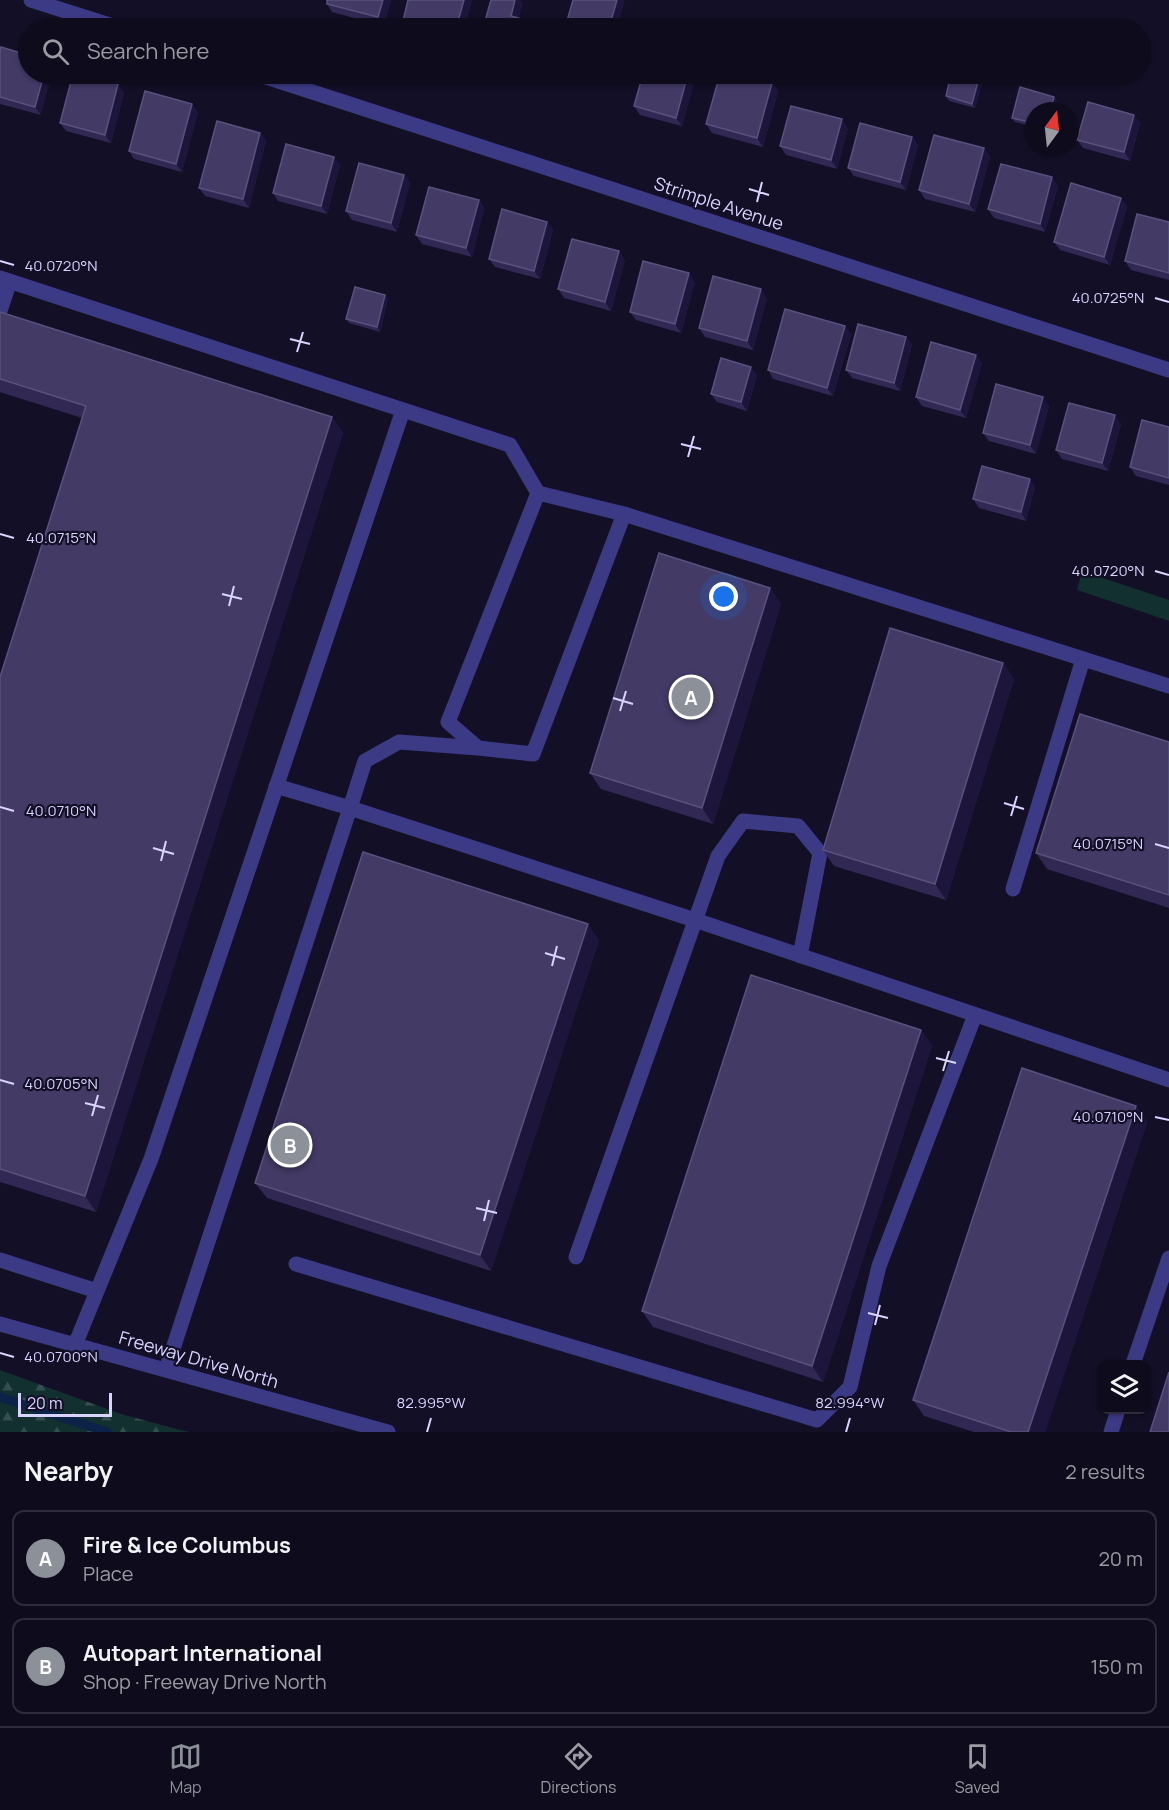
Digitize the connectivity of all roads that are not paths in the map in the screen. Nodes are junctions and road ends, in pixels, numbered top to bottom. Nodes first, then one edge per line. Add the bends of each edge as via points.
1 (31, 0) edge
2 (88, 18) edge
3 (288, 84) edge
4 (5, 279) edge
5 (0, 311) edge
6 (1169, 370) edge
7 (403, 410) junction
8 (538, 493) junction
9 (624, 514) junction
10 (1083, 659) junction
11 (1169, 686) edge
12 (478, 748) junction
13 (276, 786) junction
14 (350, 808) junction
15 (1012, 889) dead end
16 (695, 920) junction
17 (800, 956) junction
18 (975, 1015) junction
19 (1169, 1080) edge
20 (576, 1257) dead end
21 (1169, 1258) edge
22 (0, 1260) edge
23 (296, 1264) dead end
24 (97, 1291) junction
25 (0, 1324) edge
26 (75, 1345) junction
27 (1135, 1360) edge
28 (166, 1370) junction
29 (1117, 1414) edge
30 (388, 1432) edge
31 (1111, 1432) edge

1 - 2 street
3 - 6 street, Strimple Avenue
4 - 5 street
4 - 7 street
7 - 8 street via 510,445
7 - 13 street
8 - 9 street
8 - 12 street via 448,722
9 - 10 street
9 - 12 street via 533,754
10 - 11 street
10 - 15 street
12 - 14 street via 399,742 364,761
13 - 14 street
13 - 24 street via 151,1159
14 - 16 street
14 - 28 street
16 - 17 street
16 - 17 street via 718,856 743,821 798,826 820,853
16 - 20 street
17 - 18 street
18 - 19 street
18 - 23 street via 879,1266 850,1387 817,1420
21 - 27 street
22 - 24 street
24 - 26 street
25 - 26 street, Freeway Drive North
26 - 28 street, Freeway Drive North
28 - 30 street, Freeway Drive North
29 - 31 street

